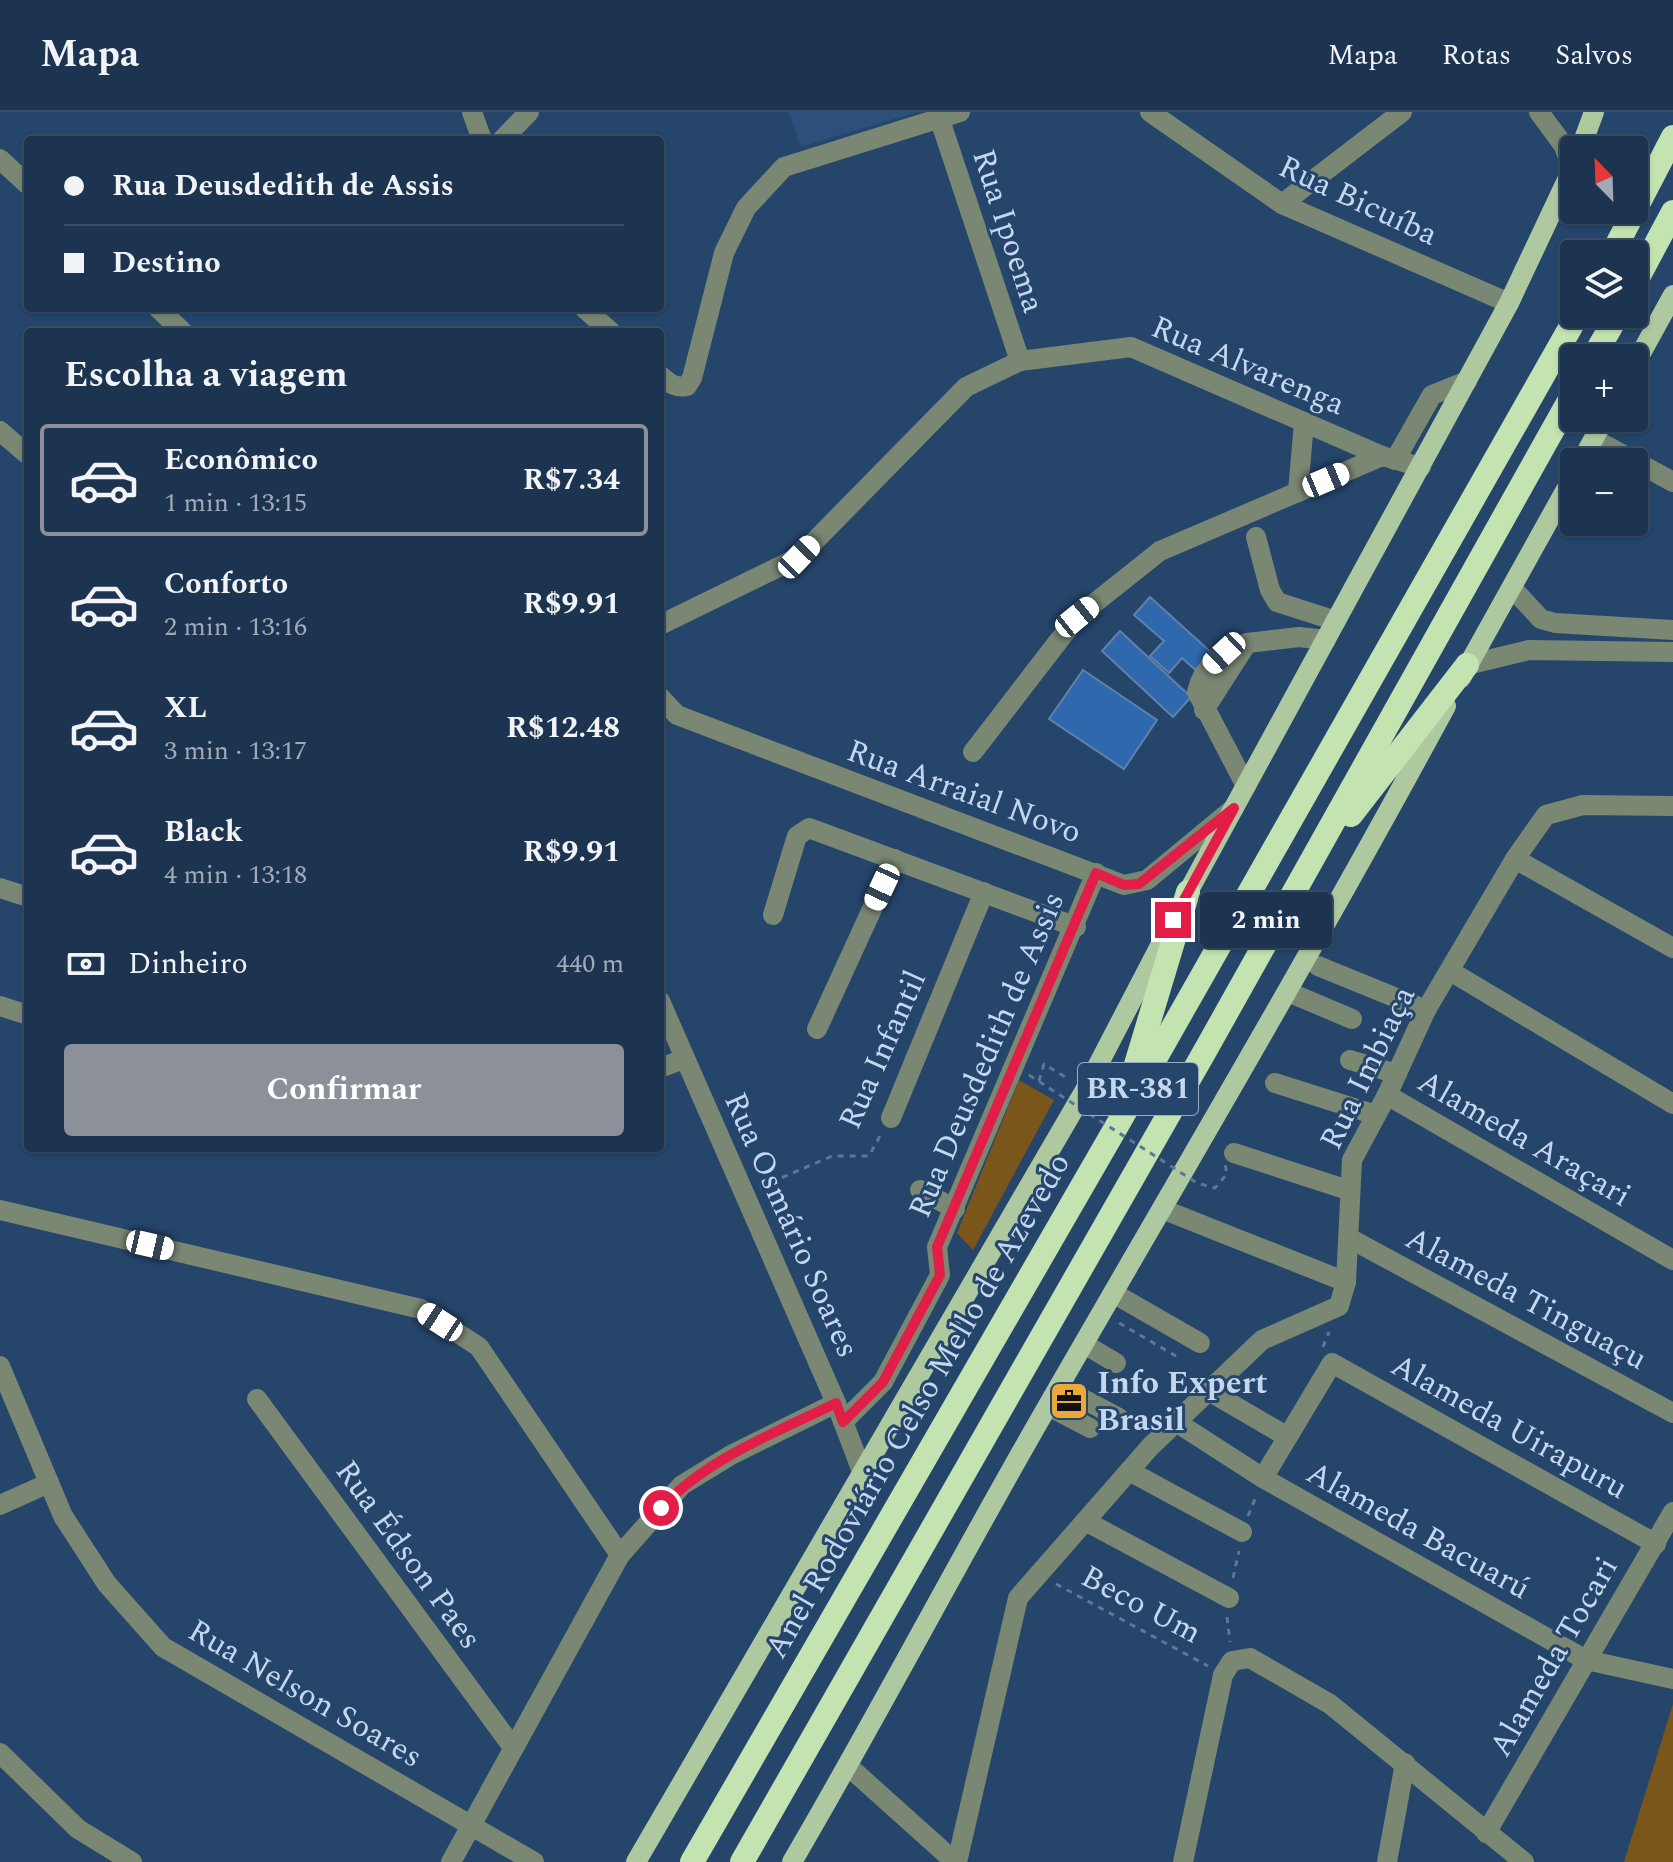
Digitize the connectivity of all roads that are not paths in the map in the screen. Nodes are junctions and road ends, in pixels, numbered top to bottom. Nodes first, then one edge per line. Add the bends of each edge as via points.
1 (472, 112) edge
2 (529, 112) edge
3 (960, 112) edge
4 (1150, 112) edge
5 (1402, 112) edge
6 (1539, 112) edge
7 (1594, 112) edge
8 (940, 120) junction
9 (481, 136) edge
10 (506, 136) edge
11 (1585, 136) edge
12 (1673, 137) edge
13 (1560, 141) edge
14 (1560, 195) edge
15 (1282, 204) junction
16 (1673, 212) edge
17 (1619, 240) edge
18 (1648, 259) edge
19 (1673, 295) edge
20 (1509, 303) junction
21 (162, 312) edge
22 (588, 312) edge
23 (179, 328) edge
24 (606, 328) edge
25 (1570, 328) edge
26 (1646, 344) edge
27 (1020, 361) junction
28 (664, 378) edge
29 (1467, 381) junction
30 (1560, 417) edge
31 (1304, 422) junction
32 (0, 431) edge
33 (1598, 432) edge
34 (1594, 439) junction
35 (1589, 448) edge
36 (24, 452) edge
37 (1389, 458) junction
38 (1421, 467) junction
39 (1673, 482) edge
40 (1298, 492) junction
41 (1560, 501) edge
42 (1256, 537) dead end
43 (1512, 588) junction
44 (1336, 621) junction
45 (664, 623) edge
46 (1673, 630) edge
47 (1326, 640) junction
48 (1673, 652) edge
49 (1467, 665) junction
50 (664, 701) edge
51 (973, 752) dead end
52 (1246, 786) junction
53 (1673, 806) edge
54 (1234, 808) junction
55 (895, 859) junction
56 (1515, 859) junction
57 (1096, 873) junction
58 (1302, 876) junction
59 (0, 888) edge
60 (984, 892) junction
61 (1188, 892) junction
62 (24, 896) edge
63 (773, 915) dead end
64 (1076, 927) junction
65 (1673, 948) edge
66 (1318, 966) dead end
67 (1450, 971) junction
68 (1288, 992) junction
69 (0, 1006) edge
70 (1426, 1010) junction
71 (664, 1011) edge
72 (24, 1014) edge
73 (1352, 1019) dead end
74 (817, 1029) dead end
75 (684, 1059) junction
76 (1350, 1060) dead end
77 (664, 1066) edge
78 (1397, 1074) junction
79 (1275, 1083) dead end
80 (1387, 1095) junction
81 (1673, 1104) edge
82 (1376, 1115) junction
83 (891, 1118) road end
84 (1118, 1124) junction
85 (1229, 1156) road end
86 (920, 1190) dead end
87 (1348, 1190) junction
88 (955, 1209) junction
89 (1162, 1209) junction
90 (0, 1210) edge
91 (1349, 1238) junction
92 (1673, 1260) edge
93 (1346, 1282) junction
94 (1113, 1293) junction
95 (1200, 1343) dead end
96 (1084, 1344) junction
97 (1116, 1363) dead end
98 (0, 1366) edge
99 (1059, 1386) junction
100 (1209, 1391) junction
101 (257, 1399) dead end
102 (1048, 1406) junction
103 (840, 1413) junction
104 (1673, 1413) edge
105 (1119, 1418) dead end
106 (1176, 1422) junction
107 (1090, 1428) dead end
108 (1286, 1436) junction
109 (1129, 1471) junction
110 (863, 1474) junction
111 (1263, 1478) junction
112 (49, 1483) junction
113 (0, 1505) edge
114 (1673, 1512) edge
115 (1085, 1521) junction
116 (1242, 1532) road end
117 (1656, 1544) junction
118 (620, 1555) junction
119 (1229, 1598) road end
120 (1586, 1660) junction
121 (1673, 1679) edge
122 (512, 1746) junction
123 (0, 1753) edge
124 (1405, 1763) junction
125 (848, 1766) junction
126 (473, 1825) junction
127 (1486, 1833) junction
128 (132, 1862) edge
129 (451, 1862) edge
130 (534, 1862) edge
131 (636, 1862) edge
132 (692, 1862) edge
133 (742, 1862) edge
134 (792, 1862) edge
135 (956, 1862) edge
136 (1183, 1862) edge
137 (1387, 1862) edge
138 (1524, 1862) edge

1 - 9 street
2 - 10 street
3 - 8 street
4 - 15 street, Rua Bicuíba
5 - 15 street
6 - 13 street
7 - 11 main road
8 - 27 street, Rua Ipoema
8 - 28 street via 784,167 746,208 724,253 692,378 680,387
12 - 17 highway
14 - 20 main road, Anel Rodoviário Celso Mello de Azevedo
15 - 20 street, Rua Bicuíba
16 - 18 highway
19 - 26 main road
20 - 29 main road, Anel Rodoviário Celso Mello de Azevedo
21 - 23 street
22 - 24 street
25 - 84 highway, Anel Rodoviário Celso Mello de Azevedo / BR-381
27 - 31 street, Rua Alvarenga via 1131,347
27 - 45 street, Rua Alvarenga via 966,387 799,557
29 - 37 street via 1432,395
29 - 38 main road, Anel Rodoviário Celso Mello de Azevedo
30 - 58 highway, BR-381
31 - 37 street, Rua Alvarenga
31 - 40 street
32 - 36 street
33 - 34 main road
34 - 35 main road
34 - 39 street
37 - 38 street, Rua Alvarenga
37 - 40 street
38 - 44 main road, Anel Rodoviário Celso Mello de Azevedo
40 - 51 street via 1160,551 1077,617
41 - 43 main road
42 - 44 street via 1277,602
43 - 46 street via 1541,619 1555,623
43 - 49 main road
44 - 47 main road, Anel Rodoviário Celso Mello de Azevedo
47 - 52 main road, Anel Rodoviário Celso Mello de Azevedo
47 - 52 street via 1299,637 1247,643 1204,710
48 - 49 street via 1529,650
49 - 58 highway
49 - 68 main road
50 - 57 street, Rua Arraial Novo via 677,715
52 - 54 main road, Anel Rodoviário Celso Mello de Azevedo
53 - 56 street, Rua Imbiaça via 1583,805 1546,815
54 - 57 street, Rua Arraial Novo via 1139,884 1124,885
54 - 61 main road, Anel Rodoviário Celso Mello de Azevedo
55 - 60 street
55 - 63 street via 809,828 797,836
55 - 74 street
56 - 65 street
56 - 67 street, Rua Imbiaça
57 - 64 street, Rua Deusdedith de Assis
58 - 133 highway, BR-381
59 - 62 street
60 - 64 street
60 - 83 street, Rua Infantil
61 - 84 highway
61 - 110 main road, Anel Rodoviário Celso Mello de Azevedo via 1085,1090
64 - 88 street, Rua Deusdedith de Assis
66 - 70 street
67 - 70 street, Rua Imbiaça
67 - 81 street
68 - 73 street
68 - 89 main road
69 - 72 street
70 - 78 street, Rua Imbiaça
71 - 75 street, Rua Osmário Soares
75 - 77 street
75 - 103 street, Rua Osmário Soares
76 - 78 street
78 - 80 street, Rua Imbiaça
79 - 82 street
80 - 82 street, Rua Imbiaça
80 - 92 street, Alameda Araçari
82 - 87 street, Rua Imbiaça via 1352,1160
84 - 132 highway, Anel Rodoviário Celso Mello de Azevedo / BR-381
85 - 87 street
86 - 88 street
87 - 91 street, Rua Imbiaça
88 - 103 street, Rua Deusdedith de Assis via 937,1247 940,1275 883,1382
89 - 93 street
89 - 94 main road
90 - 118 street via 421,1309 479,1347
91 - 93 street, Rua Imbiaça
91 - 104 street, Alameda Tinguaçu
93 - 100 street, Rua Imbiaça via 1339,1306 1262,1340
94 - 95 street
94 - 96 main road
96 - 97 street
96 - 99 main road
98 - 112 street, Rua Nelson Soares
99 - 102 main road
99 - 105 street
100 - 106 street
100 - 108 street
101 - 122 street, Rua Édson Paes
102 - 107 street
102 - 125 main road
103 - 110 street, Rua Osmário Soares
103 - 118 street, Rua Deusdedith de Assis via 731,1455 682,1485
106 - 109 street
106 - 111 street, Alameda Bacuarú
108 - 111 street
108 - 117 street, Alameda Uirapuru via 1332,1363
109 - 115 street
109 - 116 street
110 - 131 main road, Anel Rodoviário Celso Mello de Azevedo
111 - 120 street, Alameda Bacuarú
112 - 113 street
112 - 126 street, Rua Nelson Soares via 63,1516 107,1584 163,1647
114 - 117 street, Alameda Tocari
115 - 119 street
115 - 135 street via 1018,1598
117 - 120 street, Alameda Tocari
118 - 122 street, Rua Deusdedith de Assis
120 - 121 street, Alameda Bacuarú
120 - 127 street, Alameda Tocari
122 - 126 street, Rua Deusdedith de Assis
123 - 128 street via 78,1829
124 - 127 street
124 - 136 street via 1330,1704 1250,1658 1228,1668
124 - 137 street
125 - 134 main road
125 - 135 street
126 - 129 street, Rua Deusdedith de Assis
126 - 130 street, Rua Nelson Soares
127 - 138 street

